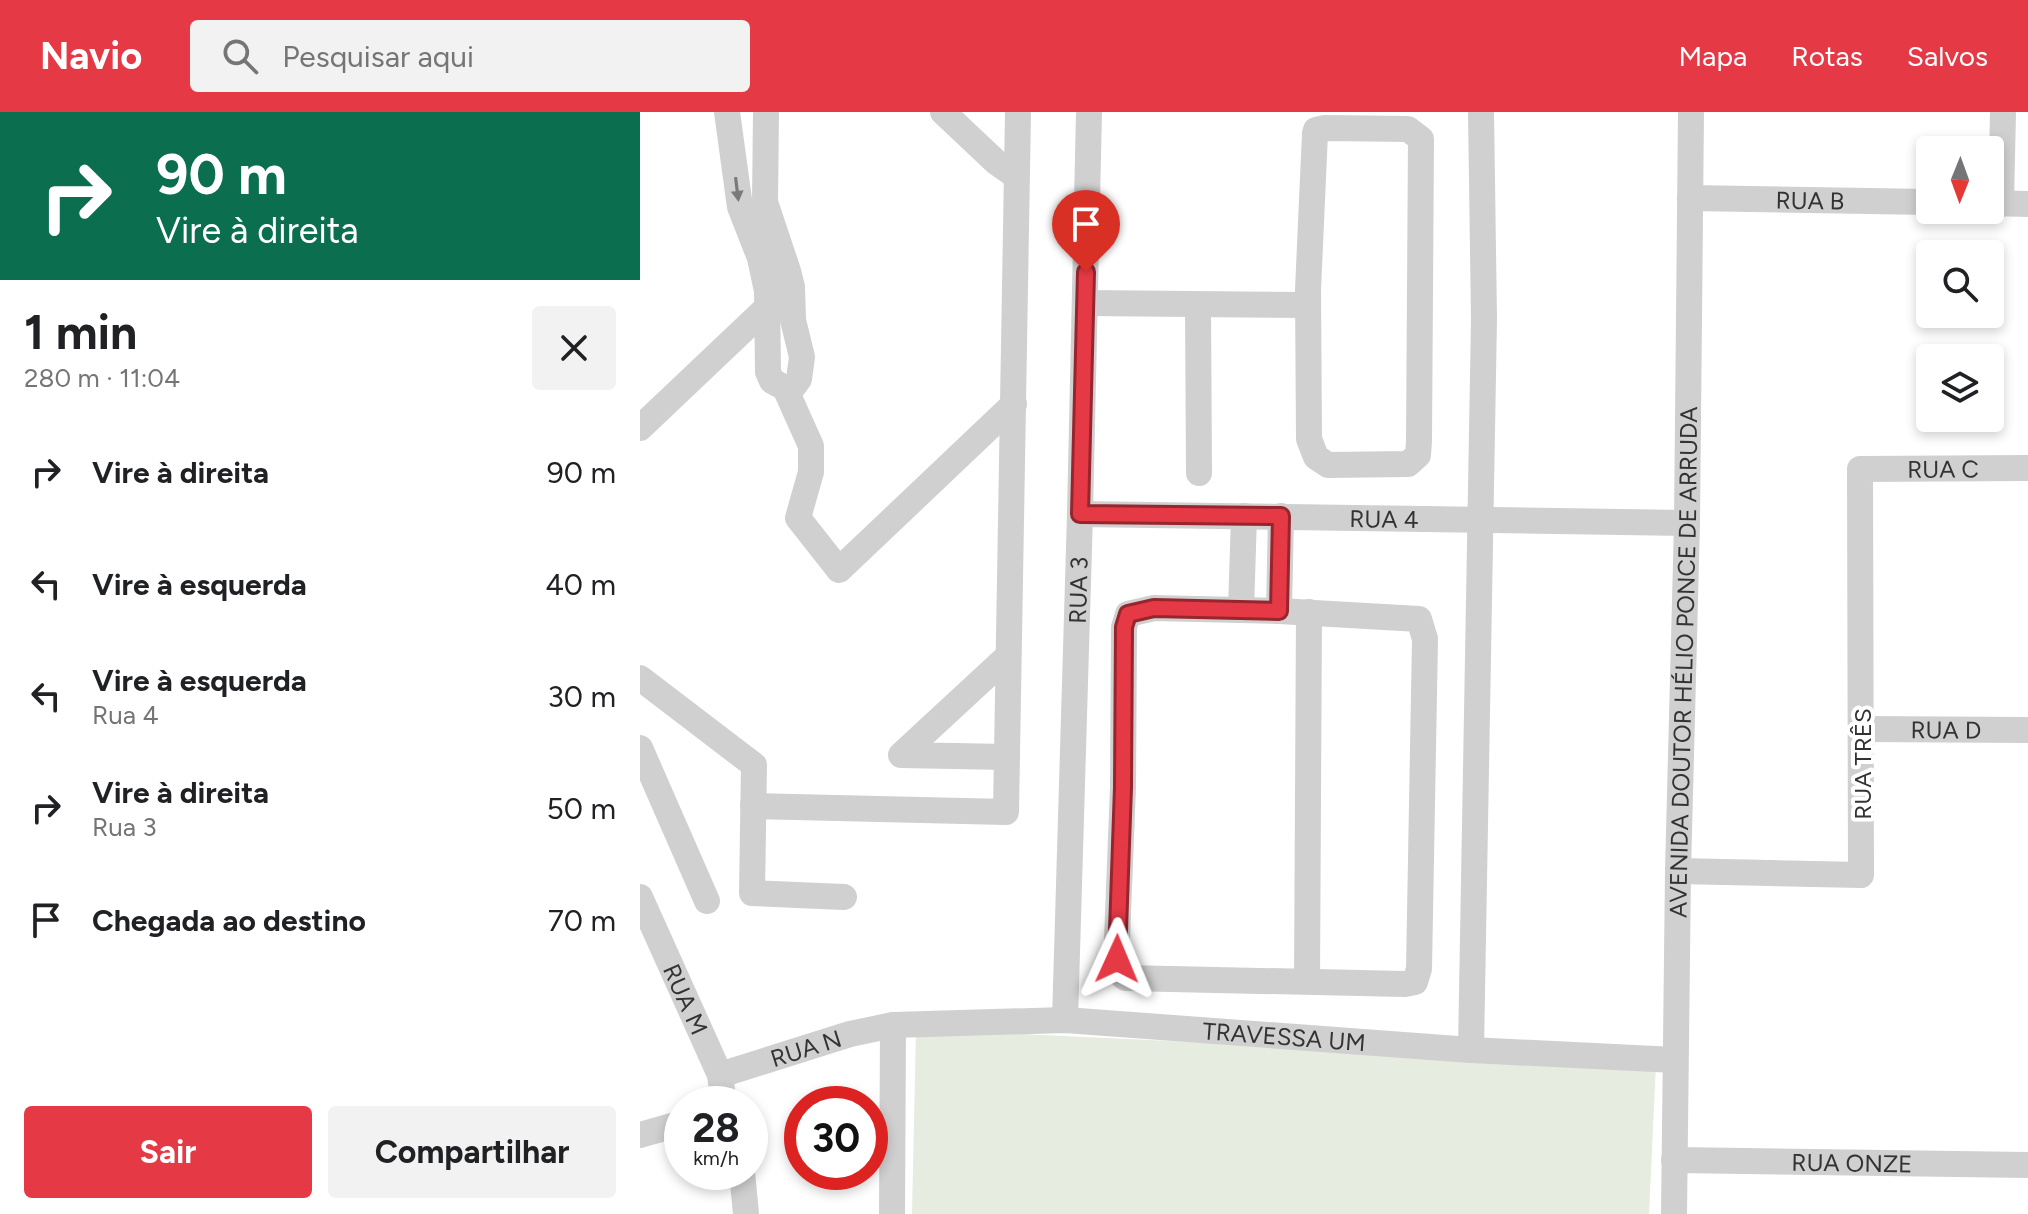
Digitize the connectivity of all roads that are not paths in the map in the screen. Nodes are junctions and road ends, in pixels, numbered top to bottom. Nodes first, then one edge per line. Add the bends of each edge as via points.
1 (727, 112) edge
2 (737, 112) edge
3 (943, 112) edge
4 (1018, 112) edge
5 (1089, 112) edge
6 (1481, 112) edge
7 (1691, 112) edge
8 (2003, 112) edge
9 (766, 114) edge
10 (2001, 136) edge
11 (1016, 176) junction
12 (1690, 198) junction
13 (1916, 202) edge
14 (2004, 204) edge
15 (2028, 204) edge
16 (792, 287) junction
17 (1085, 303) junction
18 (768, 305) junction
19 (1198, 305) junction
20 (1308, 305) junction
21 (785, 388) junction
22 (1014, 404) junction
23 (643, 421) edge
24 (2028, 468) edge
25 (1860, 469) joint
26 (1199, 473) dead end
27 (1080, 514) junction
28 (1244, 516) junction
29 (1281, 516) junction
30 (1480, 519) junction
31 (1687, 523) junction
32 (1241, 610) junction
33 (1279, 611) junction
34 (1309, 612) junction
35 (1008, 656) junction
36 (640, 678) edge
37 (1862, 729) junction
38 (2028, 730) edge
39 (640, 748) edge
40 (1006, 757) junction
41 (753, 806) junction
42 (1678, 871) junction
43 (844, 897) dead end
44 (707, 901) dead end
45 (642, 911) edge
46 (1307, 980) junction
47 (1065, 1020) junction
48 (893, 1025) junction
49 (1471, 1050) junction
50 (1675, 1060) junction
51 (720, 1075) junction
52 (722, 1086) edge
53 (664, 1128) edge
54 (640, 1135) edge
55 (1674, 1160) junction
56 (2028, 1165) edge
57 (744, 1190) edge
58 (746, 1214) edge
59 (892, 1214) edge
60 (1674, 1214) edge

1 -> 18 street via 740,207 760,258
2 - 9 street
3 - 11 street
4 - 11 street
5 - 17 street, RUA 3
6 - 30 street
7 - 12 street, AVENIDA DOUTOR HÉLIO PONCE DE ARRUDA
8 - 10 street
9 - 16 street via 765,202
11 - 22 street
12 - 13 street, RUA B
12 - 31 street, AVENIDA DOUTOR HÉLIO PONCE DE ARRUDA
14 - 15 street
16 - 18 street
16 - 21 street via 802,370 794,386
17 - 19 street
17 - 27 street, RUA 3
18 - 21 street via 768,372
18 - 23 street
19 - 20 street
19 - 26 street
20 - 20 street via 1316,130 1415,132 1421,139 1419,441 1418,455 1408,464 1328,465 1316,457 1309,439
21 - 22 street via 811,446 811,472 798,518 839,570
22 - 35 street
24 - 25 street, RUA C
25 - 37 street, RUA TRÊS
27 - 28 street, RUA 4
27 - 47 street, RUA 3
28 - 29 street, RUA 4
28 - 32 street
29 - 30 street, RUA 4
29 - 33 street
30 - 31 street, RUA 4
30 - 49 street
31 - 42 street, AVENIDA DOUTOR HÉLIO PONCE DE ARRUDA
32 - 33 street
32 - 46 street via 1154,608 1128,614 1118,972 1125,978
33 - 34 street
34 - 46 street
34 - 46 street via 1419,619 1425,639 1415,982
35 - 40 street
35 - 40 street via 901,755
36 - 41 street via 754,765
37 - 38 street, RUA D
37 - 42 street, RUA TRÊS via 1861,875
39 - 44 street
40 - 41 street via 1006,812
41 - 43 street via 752,893
42 - 50 street, AVENIDA DOUTOR HÉLIO PONCE DE ARRUDA
45 - 51 street, RUA M
47 - 48 street, TRAVESSA UM
47 - 49 street, TRAVESSA UM
48 - 51 street, RUA N
48 - 59 street
49 - 50 street, TRAVESSA UM
50 - 55 street, AVENIDA DOUTOR HÉLIO PONCE DE ARRUDA
51 - 52 street, RUA M
53 - 54 street
55 - 56 street, RUA ONZE
55 - 60 street, AVENIDA DOUTOR HÉLIO PONCE DE ARRUDA
57 - 58 street

